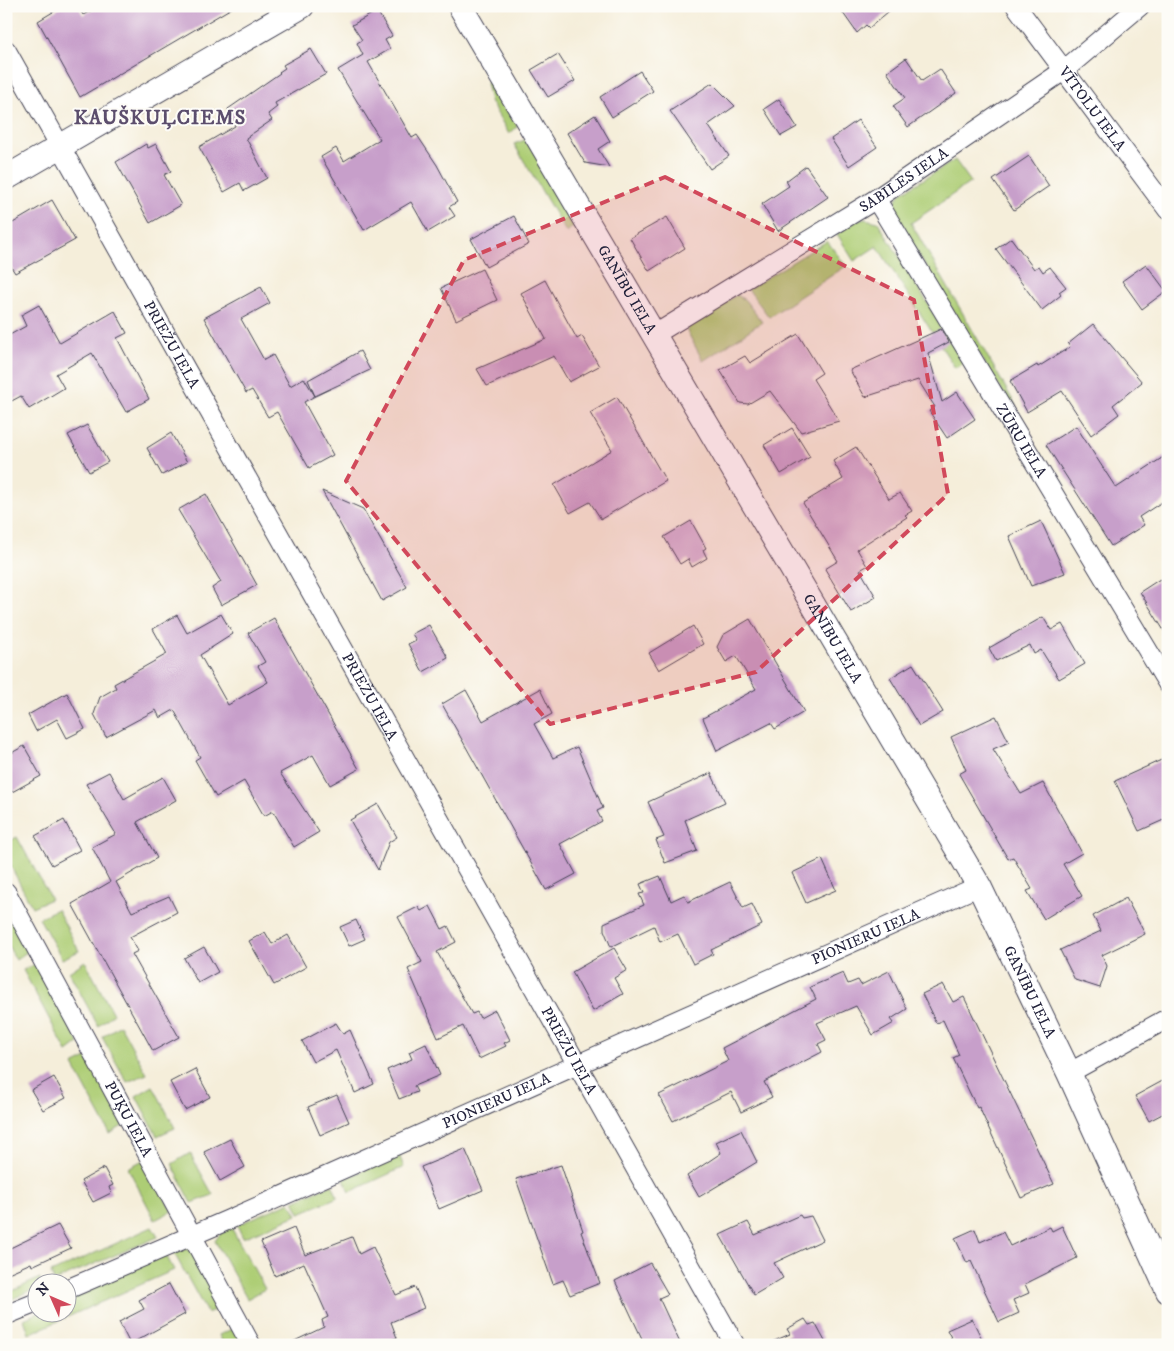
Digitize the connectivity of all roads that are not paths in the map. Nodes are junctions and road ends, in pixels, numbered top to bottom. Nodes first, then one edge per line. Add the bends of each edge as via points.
1 (302, 6) edge
2 (460, 6) edge
3 (1016, 6) edge
4 (1140, 6) edge
5 (6, 50) edge
6 (1064, 71) junction
7 (60, 147) junction
8 (6, 178) edge
9 (876, 199) junction
10 (1168, 210) edge
11 (654, 335) junction
12 (1168, 684) edge
13 (979, 886) junction
14 (6, 892) edge
15 (1168, 1018) edge
16 (578, 1065) junction
17 (1069, 1072) junction
18 (191, 1236) junction
19 (78, 1285) edge
20 (1168, 1291) edge
21 (28, 1306) edge
22 (6, 1315) edge
23 (252, 1345) edge
24 (735, 1345) edge

1 - 7 street
2 - 11 street, GANĪBU IELA
3 - 6 street, VĪTOLU IELA
4 - 6 street, SABILES IELA
5 - 7 street, PRIEŽU IELA
6 - 9 street, SABILES IELA
6 - 10 street, VĪTOLU IELA
7 - 8 street
7 - 16 street, PRIEŽU IELA
9 - 11 street, SABILES IELA
9 - 12 street, ZŪRU IELA
11 - 13 street, GANĪBU IELA
13 - 16 street, PIONIERU IELA
13 - 17 street, GANĪBU IELA
14 - 18 street, PUĶU IELA
15 - 17 street
16 - 18 street, PIONIERU IELA
16 - 24 street, PRIEŽU IELA
17 - 20 street, GANĪBU IELA
18 - 19 street, PIONIERU IELA
18 - 23 street, PUĶU IELA
21 - 22 street

